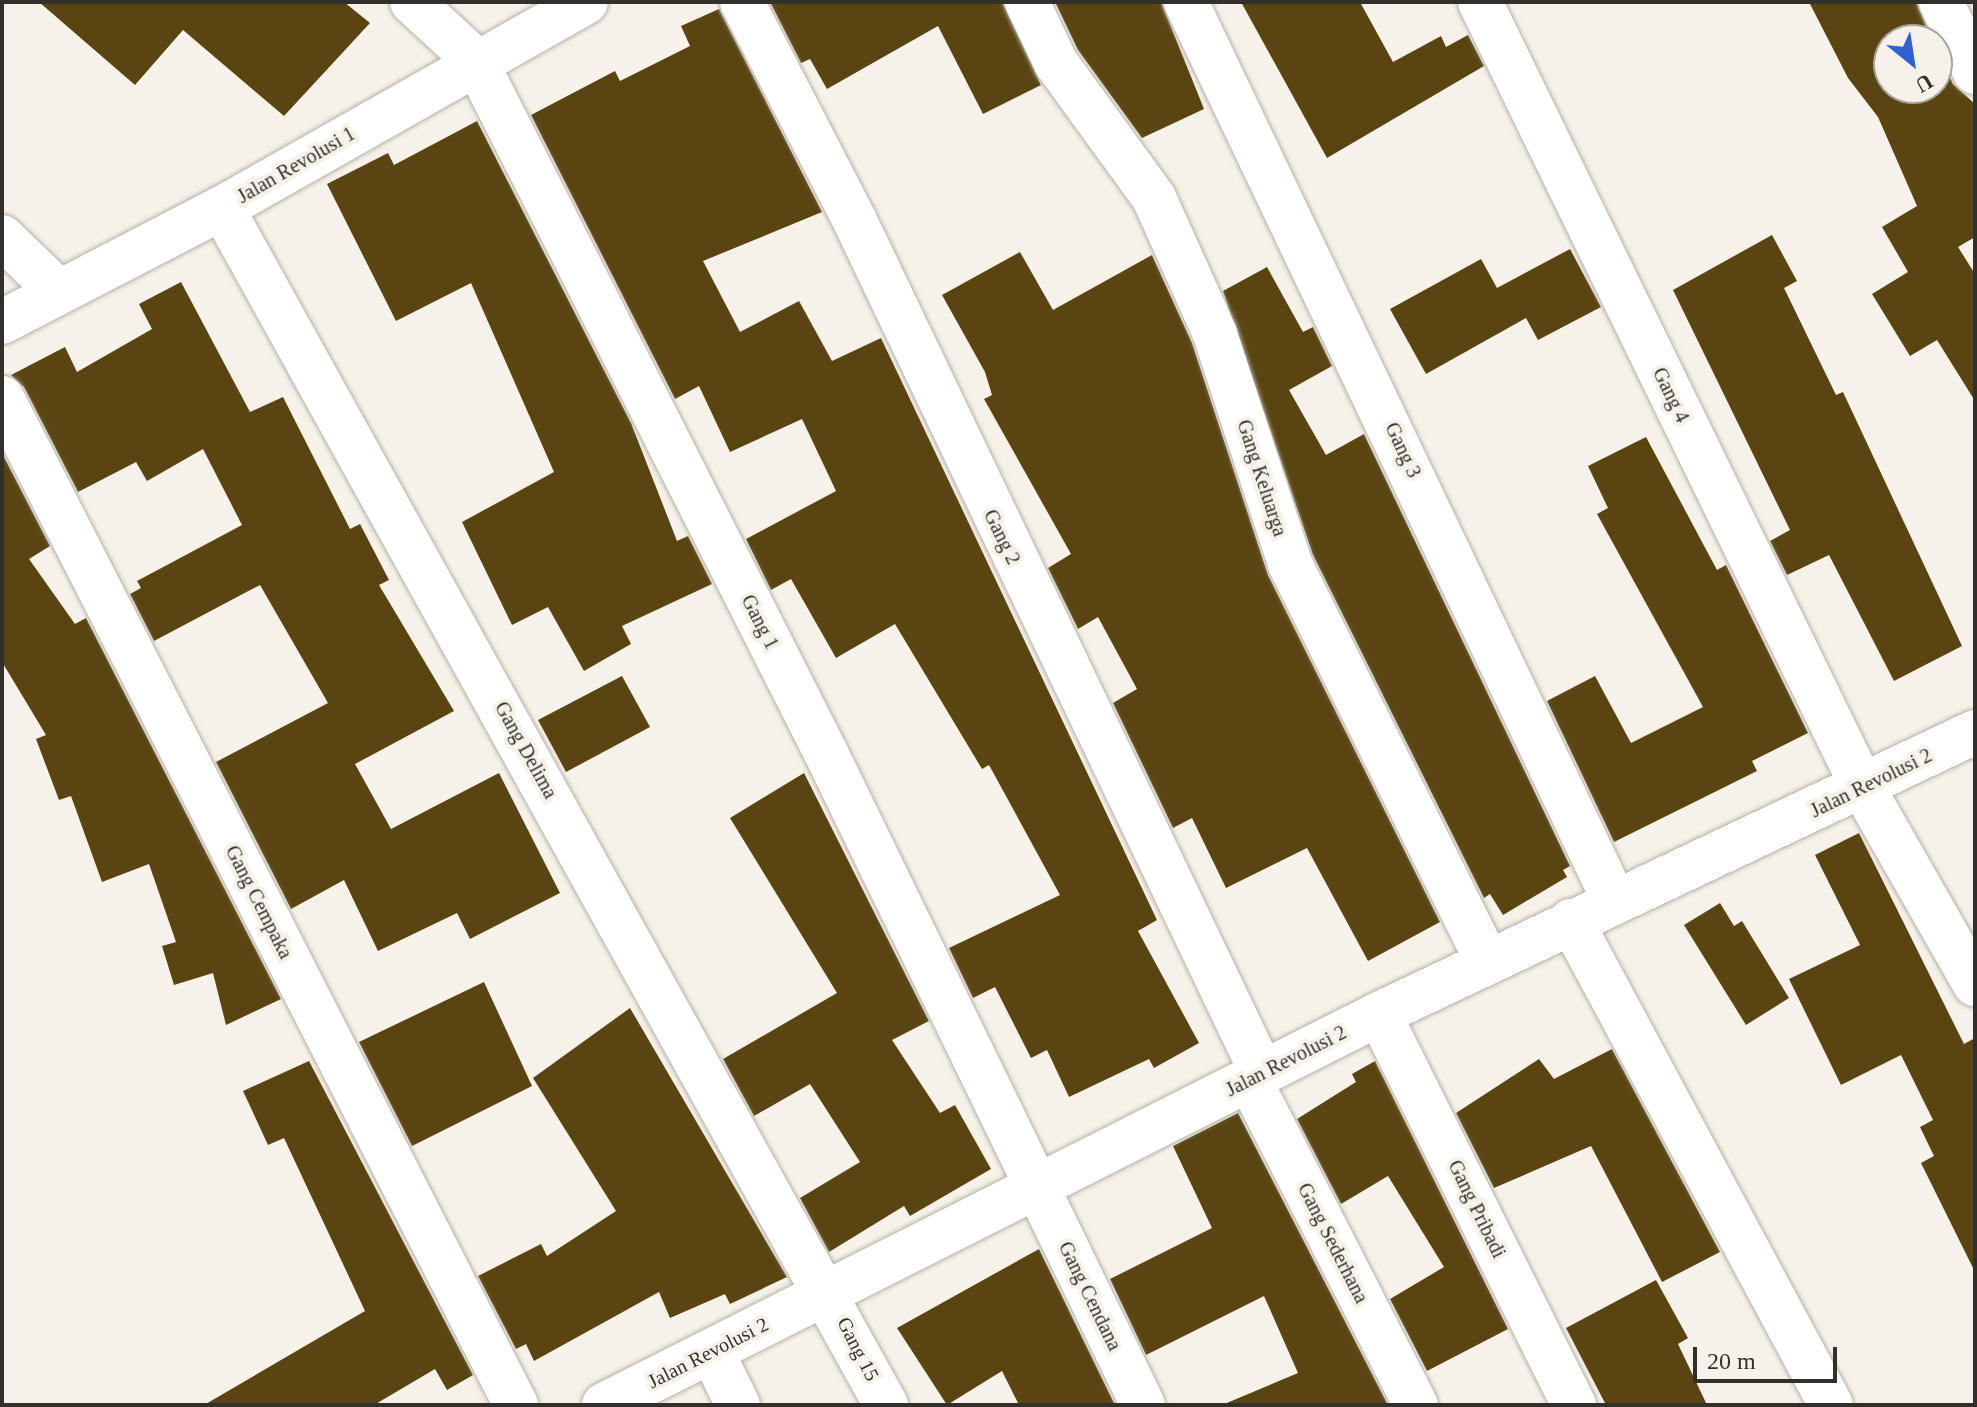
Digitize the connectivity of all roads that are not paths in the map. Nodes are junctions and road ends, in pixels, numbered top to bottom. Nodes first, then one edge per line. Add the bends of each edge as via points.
1 (412, 2) edge
2 (586, 2) edge
3 (742, 2) edge
4 (1027, 2) edge
5 (1186, 2) edge
6 (1480, 2) edge
7 (1941, 2) edge
8 (475, 60) junction
9 (1975, 72) edge
10 (222, 208) junction
11 (2, 237) edge
12 (59, 292) junction
13 (2, 322) edge
14 (2, 398) edge
15 (1975, 732) edge
16 (1863, 788) junction
17 (1614, 900) junction
18 (1571, 921) junction
19 (1487, 961) junction
20 (1975, 984) edge
21 (1379, 1014) junction
22 (1256, 1077) junction
23 (1037, 1188) junction
24 (830, 1292) junction
25 (712, 1352) junction
26 (516, 1405) edge
27 (604, 1405) edge
28 (738, 1405) edge
29 (886, 1405) edge
30 (1143, 1405) edge
31 (1416, 1405) edge
32 (1574, 1405) edge
33 (1831, 1405) edge

1 - 8 street
2 - 8 street, Jalan Revolusi 1
3 - 22 street, Gang 2 via 854,219
4 - 19 street, Gang Keluarga via 1056,63 1154,198 1215,334 1290,564
5 - 17 street, Gang 3
6 - 16 street, Gang 4
7 - 9 street
8 - 10 street, Jalan Revolusi 1
8 - 23 street, Gang 1
10 - 12 street, Jalan Revolusi 1
10 - 24 street, Gang Delima
11 - 12 street
12 - 13 street, Jalan Revolusi 1
14 - 26 street, Gang Cempaka
15 - 16 street, Jalan Revolusi 2
16 - 17 street, Jalan Revolusi 2
16 - 20 street, Gang 4
17 - 18 street, Jalan Revolusi 2
18 - 19 street, Jalan Revolusi 2
18 - 33 street
19 - 21 street, Jalan Revolusi 2
21 - 22 street, Jalan Revolusi 2
21 - 32 street, Gang Pribadi
22 - 23 street, Jalan Revolusi 2
22 - 31 street, Gang Sederhana
23 - 24 street, Jalan Revolusi 2
23 - 30 street, Gang Cendana
24 - 25 street, Jalan Revolusi 2
24 - 29 street, Gang 15
25 - 27 street, Jalan Revolusi 2
25 - 28 street

